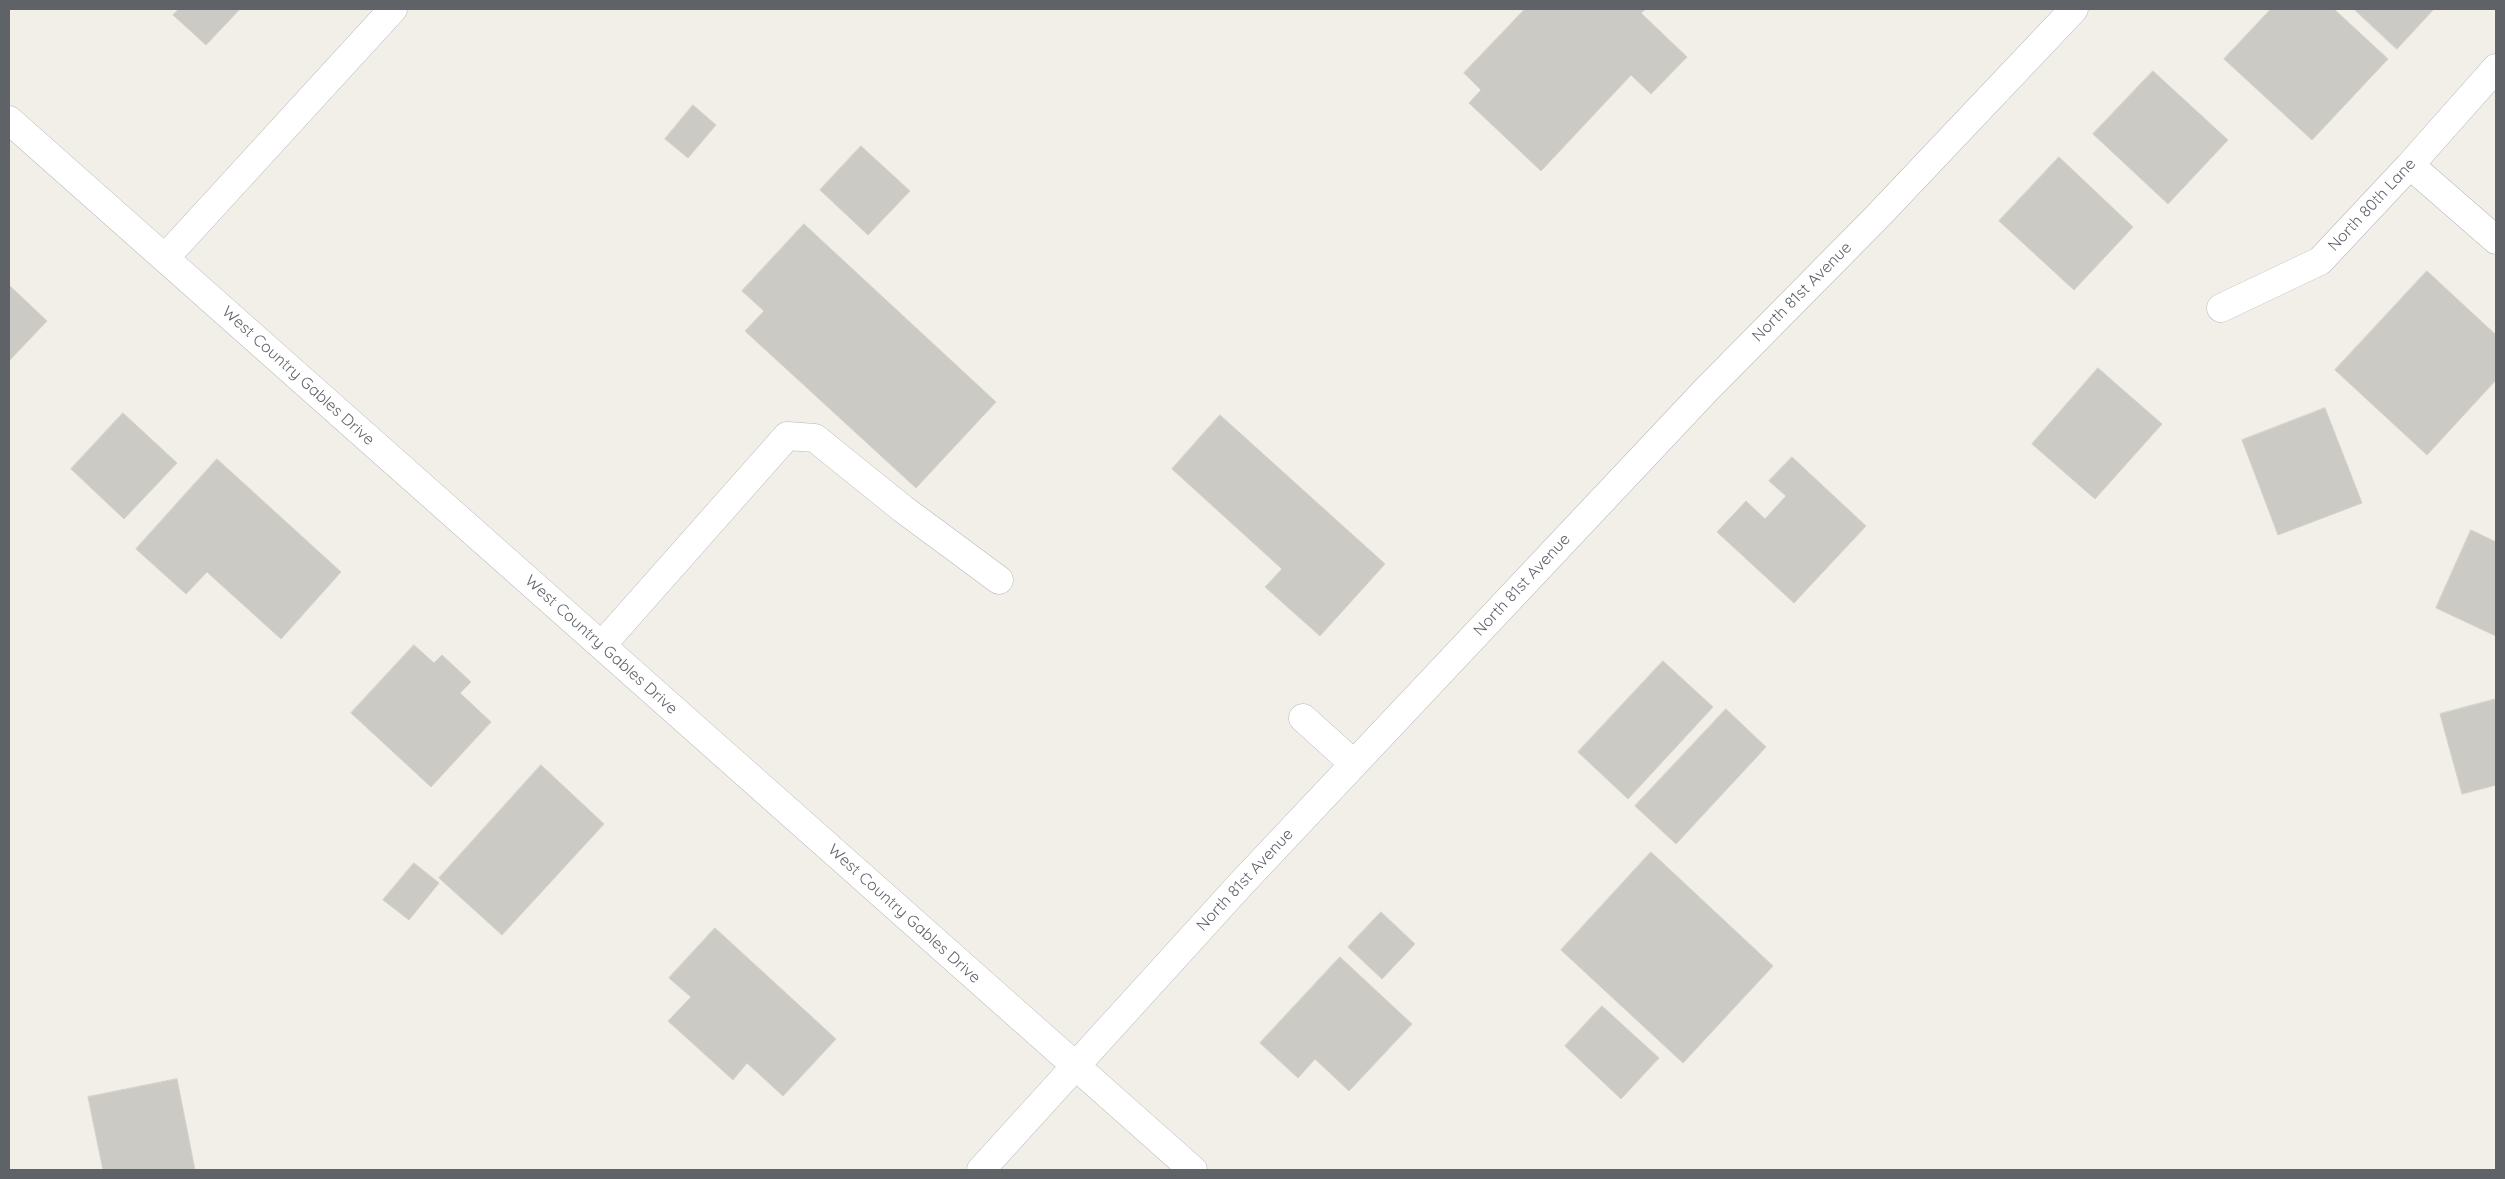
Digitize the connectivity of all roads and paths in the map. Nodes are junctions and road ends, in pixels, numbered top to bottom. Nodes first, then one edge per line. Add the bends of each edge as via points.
1 (393, 9) edge
2 (2074, 9) edge
3 (2496, 68) edge
4 (9, 120) edge
5 (2410, 165) junction
6 (2496, 240) edge
7 (165, 258) junction
8 (2221, 308) dead end
9 (999, 580) dead end
10 (602, 645) junction
11 (1303, 718) dead end
12 (1354, 764) junction
13 (1074, 1065) junction
14 (981, 1170) edge
15 (1193, 1170) edge

1 - 7 street
2 - 12 street, North 81st Avenue via 1876,218 1708,388
3 - 5 street, North 80th Lane
4 - 7 street, West Country Gables Drive
5 - 6 street
5 - 8 street, North 80th Lane via 2320,260
7 - 10 street, West Country Gables Drive
9 - 10 street via 902,509 815,438 787,436
10 - 13 street, West Country Gables Drive
11 - 12 street
12 - 13 street, North 81st Avenue
13 - 14 street, North 81st Avenue
13 - 15 street, West Country Gables Drive

